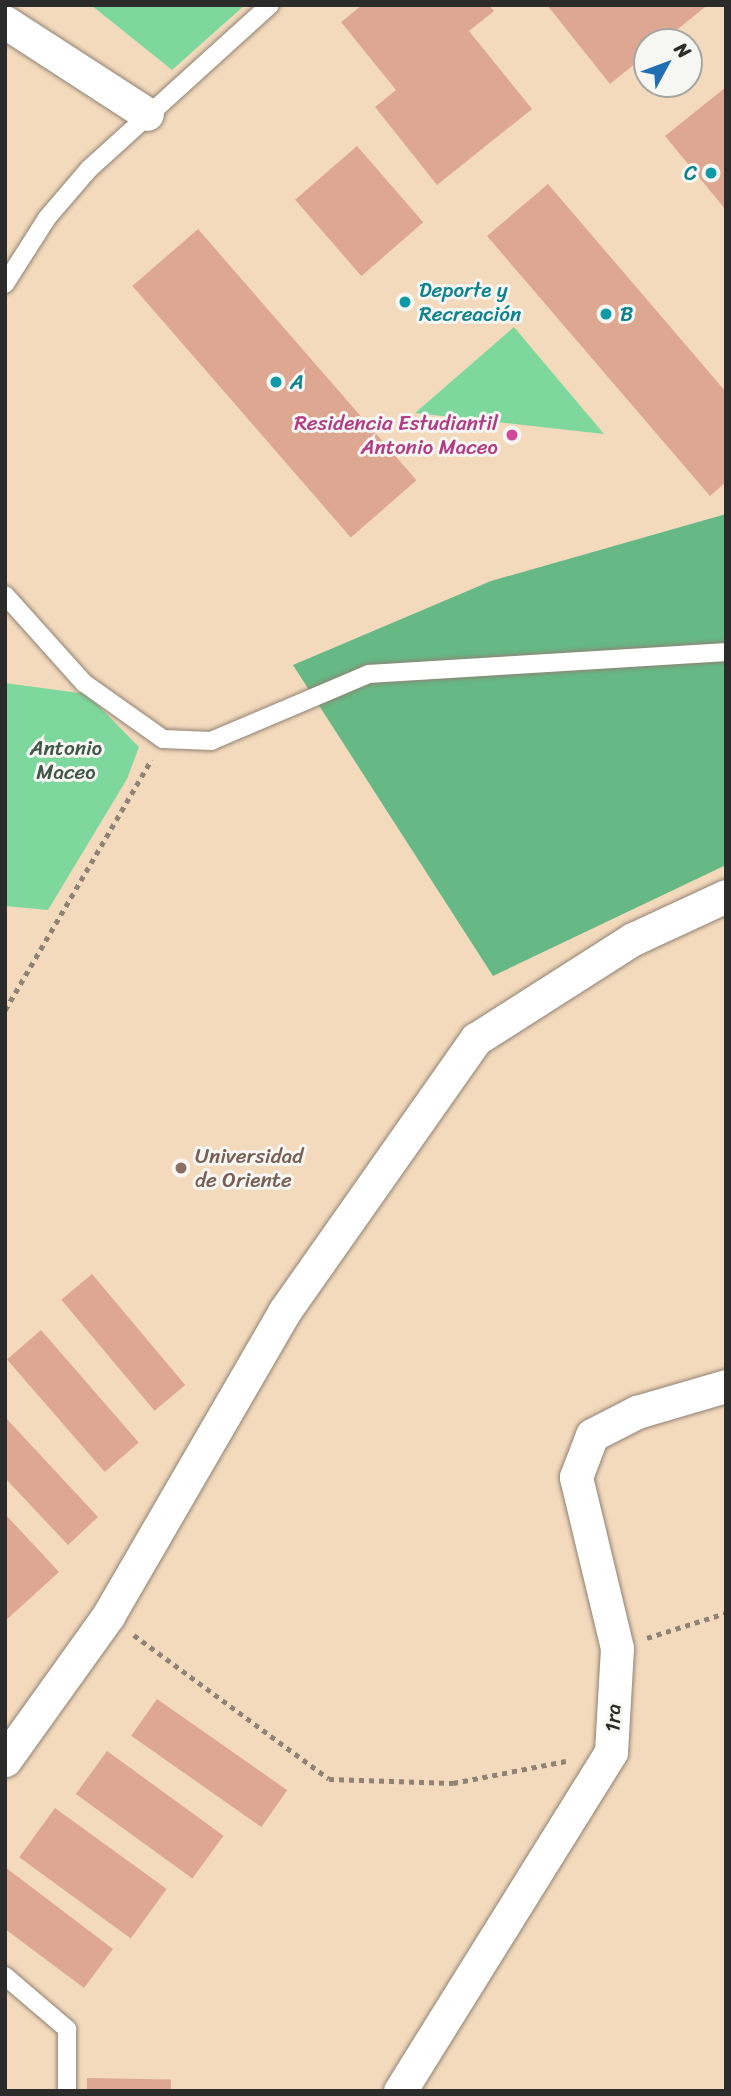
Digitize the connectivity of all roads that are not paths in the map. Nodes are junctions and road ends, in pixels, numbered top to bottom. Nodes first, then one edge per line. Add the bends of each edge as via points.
1 (270, 5) edge
2 (5, 22) edge
3 (147, 114) junction
4 (5, 284) edge
5 (5, 596) edge
6 (726, 652) edge
7 (726, 896) edge
8 (726, 1386) edge
9 (5, 1760) edge
10 (5, 1976) edge
11 (67, 2091) edge
12 (400, 2091) edge

1 - 3 lane
2 - 3 street
3 - 4 lane via 47,218
5 - 6 lane via 84,683 163,739 211,741 369,674
7 - 9 street via 633,939 476,1039 284,1312 108,1616
8 - 12 street, 1ra via 637,1412 592,1435 576,1477 617,1648 611,1752
10 - 11 lane via 67,2029

